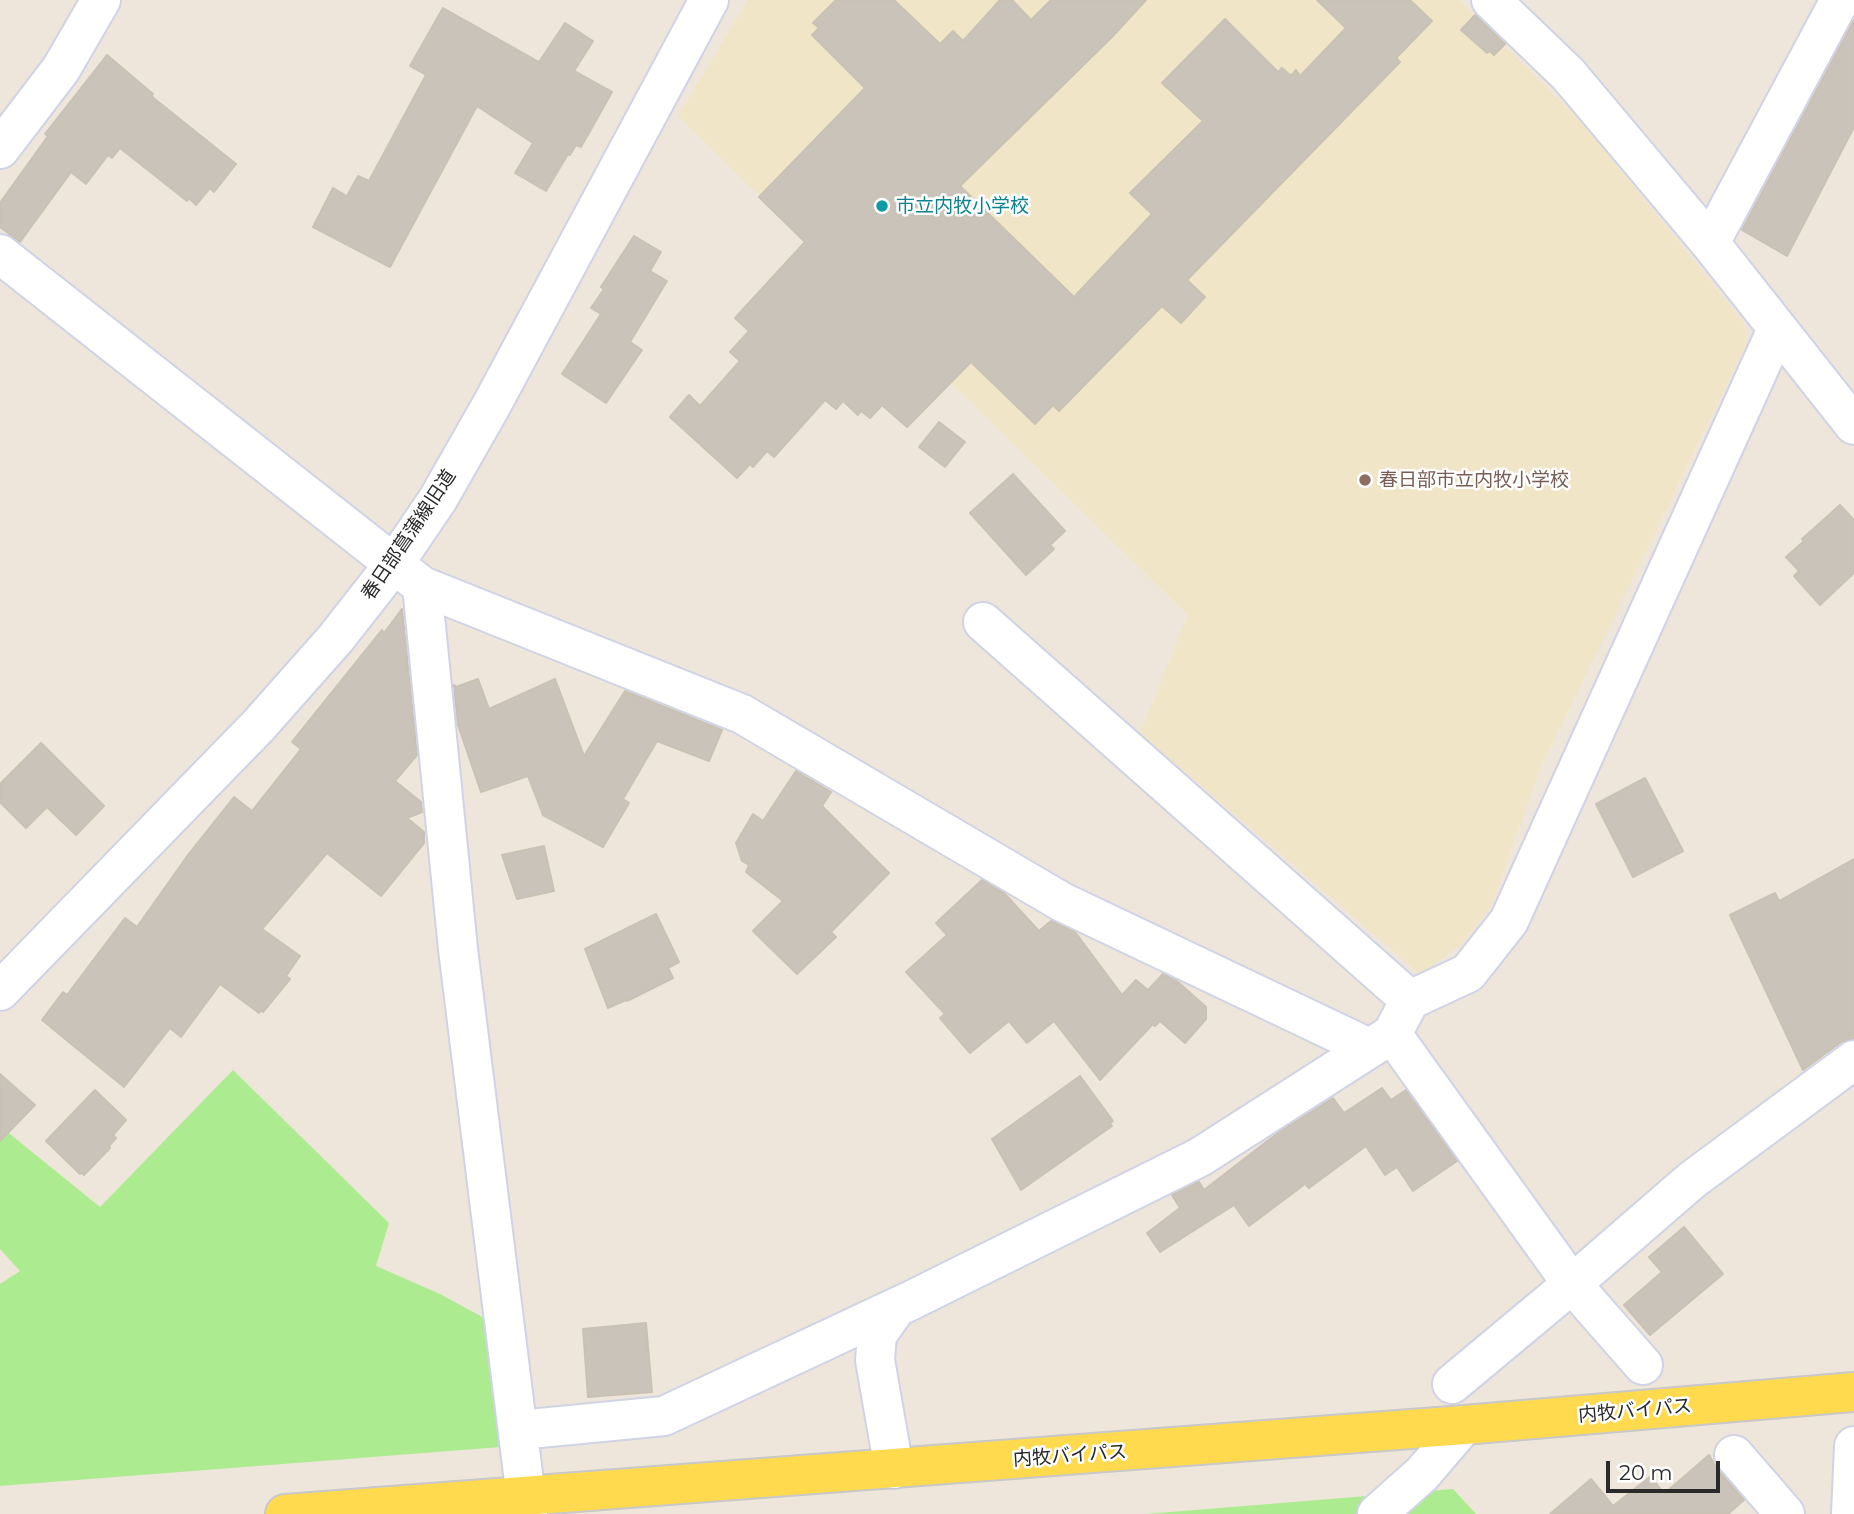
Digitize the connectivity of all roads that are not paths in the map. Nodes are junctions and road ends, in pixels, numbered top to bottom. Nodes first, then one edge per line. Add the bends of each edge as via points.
1 (101, 0) edge
2 (709, 0) edge
3 (1491, 0) edge
4 (1840, 0) edge
5 (0, 149) edge
6 (1710, 243) junction
7 (0, 254) edge
8 (1777, 329) junction
9 (1854, 425) edge
10 (408, 575) junction
11 (984, 622) dead end
12 (0, 991) edge
13 (1410, 1000) junction
14 (1381, 1041) junction
15 (1854, 1060) edge
16 (1572, 1284) junction
17 (897, 1307) junction
18 (1643, 1365) dead end
19 (1452, 1384) dead end
20 (1854, 1392) edge
21 (1464, 1425) junction
22 (519, 1430) junction
23 (1854, 1446) edge
24 (1734, 1455) dead end
25 (894, 1469) junction
26 (528, 1505) edge
27 (285, 1514) edge
28 (1377, 1514) edge
29 (1785, 1514) edge
30 (1851, 1514) edge

1 - 5 street via 61,69
2 - 10 street, 春日部菖蒲線旧道 via 438,499
3 - 6 street via 1568,74
4 - 6 street
6 - 8 street
7 - 10 street
8 - 9 street
8 - 13 street via 1509,921 1468,973
10 - 12 street, 春日部菖蒲線旧道 via 335,638 259,726
10 - 14 street via 742,714 1062,902
10 - 22 street
11 - 13 street
13 - 14 street
14 - 16 street
14 - 17 street via 1200,1157
15 - 16 street via 1692,1180
16 - 18 street
16 - 19 street
17 - 22 street via 664,1416
17 - 25 street via 877,1335 875,1360
20 - 21 main road, 内牧バイパス
21 - 25 main road, 内牧バイパス
21 - 28 street via 1422,1474
22 - 26 street
23 - 30 street
24 - 29 street
25 - 26 main road, 内牧バイパス
26 - 27 main road, 内牧バイパス

